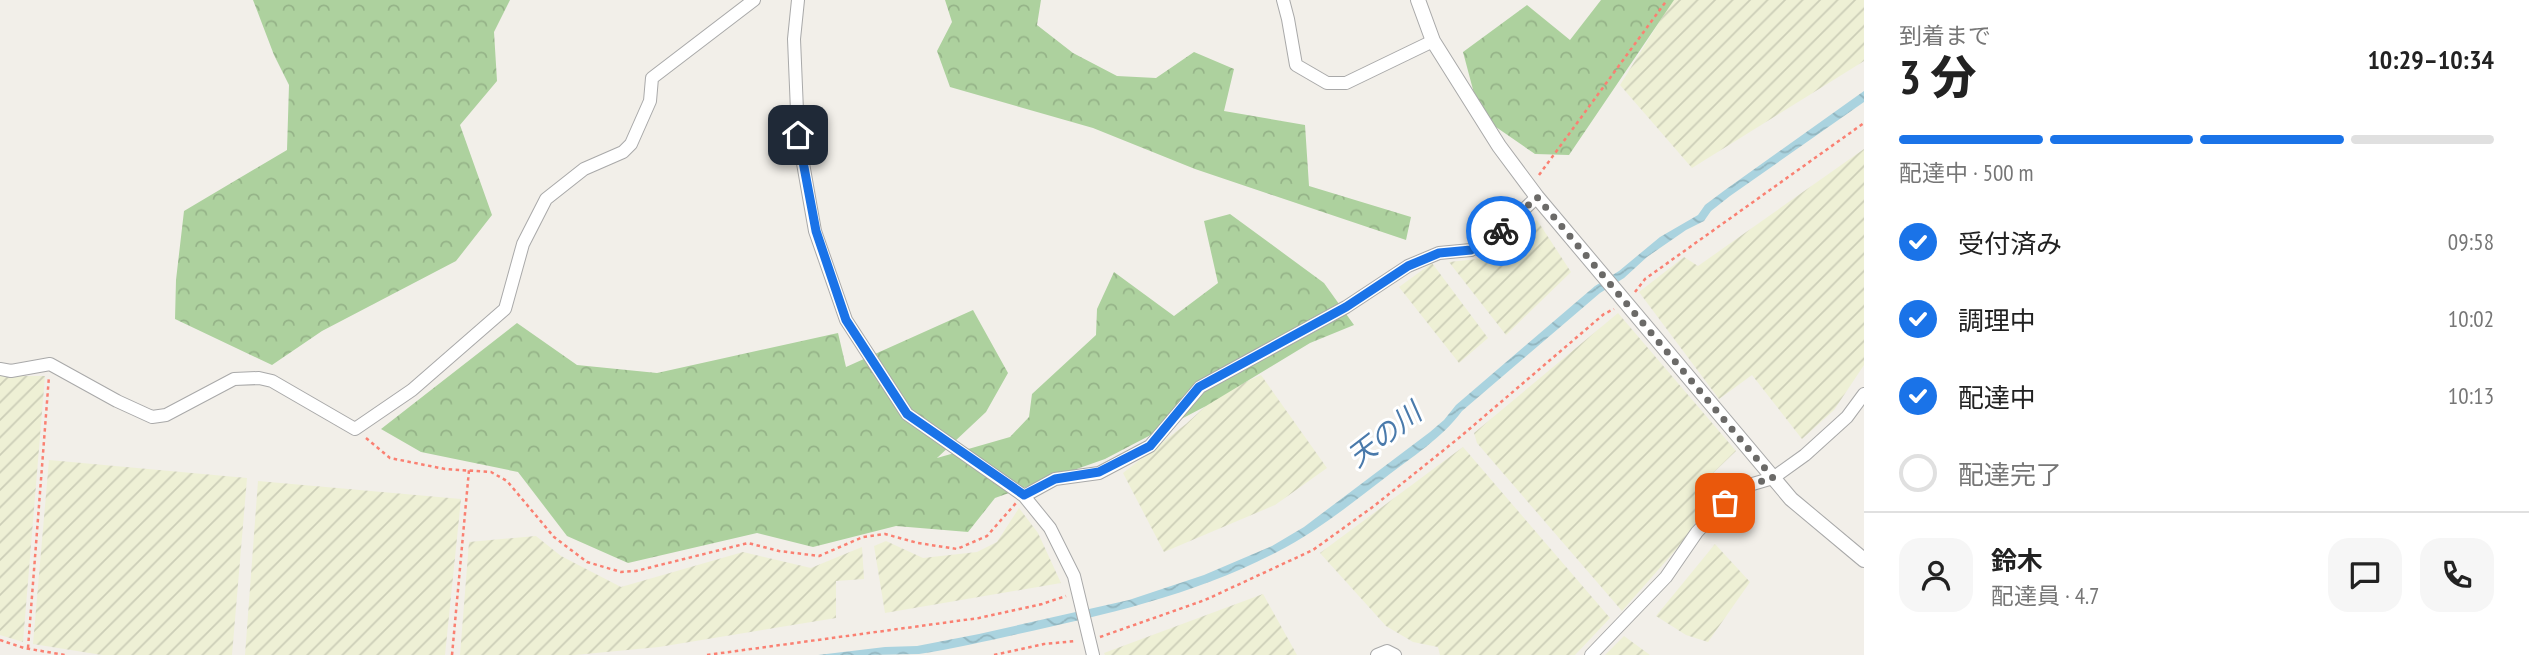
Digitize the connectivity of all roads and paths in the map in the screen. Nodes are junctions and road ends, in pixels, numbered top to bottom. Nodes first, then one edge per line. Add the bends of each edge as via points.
1 (754, 0) edge
2 (798, 0) edge
3 (1283, 0) edge
4 (1418, 0) edge
5 (1667, 0) edge
6 (1433, 41) junction
7 (1864, 123) edge
8 (1533, 192) junction
9 (1625, 300) junction
10 (50, 365) junction
11 (0, 369) edge
12 (1864, 394) edge
13 (355, 429) junction
14 (469, 470) junction
15 (1773, 478) junction
16 (1024, 495) junction
17 (1864, 560) edge
18 (1079, 594) junction
19 (1088, 635) junction
20 (0, 640) edge
21 (27, 648) junction
22 (65, 655) edge
23 (452, 655) edge
24 (707, 655) edge
25 (994, 655) edge
26 (1093, 655) edge
27 (1377, 655) edge
28 (1395, 655) edge
29 (1591, 655) edge

1 - 13 street via 652,78 650,101 623,152 584,169 546,199 523,244 505,309 412,390
2 - 16 street via 794,39 798,135 816,231 846,320 907,414
3 - 6 street via 1296,65 1327,83 1346,83
4 - 6 street
5 - 8 path
6 - 8 street
7 - 9 path via 1645,279
8 - 9 street
8 - 16 street via 1498,234 1471,250 1439,253 1408,266 1346,307 1199,387 1150,446 1099,472 1055,479
9 - 15 street
9 - 19 path via 1374,506 1313,550 1205,600
10 - 11 street
10 - 13 street via 152,417 166,415 234,379 272,380
10 - 21 path
12 - 15 street via 1847,417
13 - 14 path via 390,458
14 - 16 path via 491,472 507,481 554,537 587,562 621,572 748,542 819,556 863,537 885,534 957,548 988,536
14 - 23 path
15 - 17 street via 1791,499
15 - 29 street via 1739,488 1697,532 1666,577
16 - 18 street via 1050,528
18 - 19 street
18 - 24 path via 979,618
19 - 25 path
19 - 26 street
20 - 21 path
21 - 22 path
27 - 28 street via 1387,651

